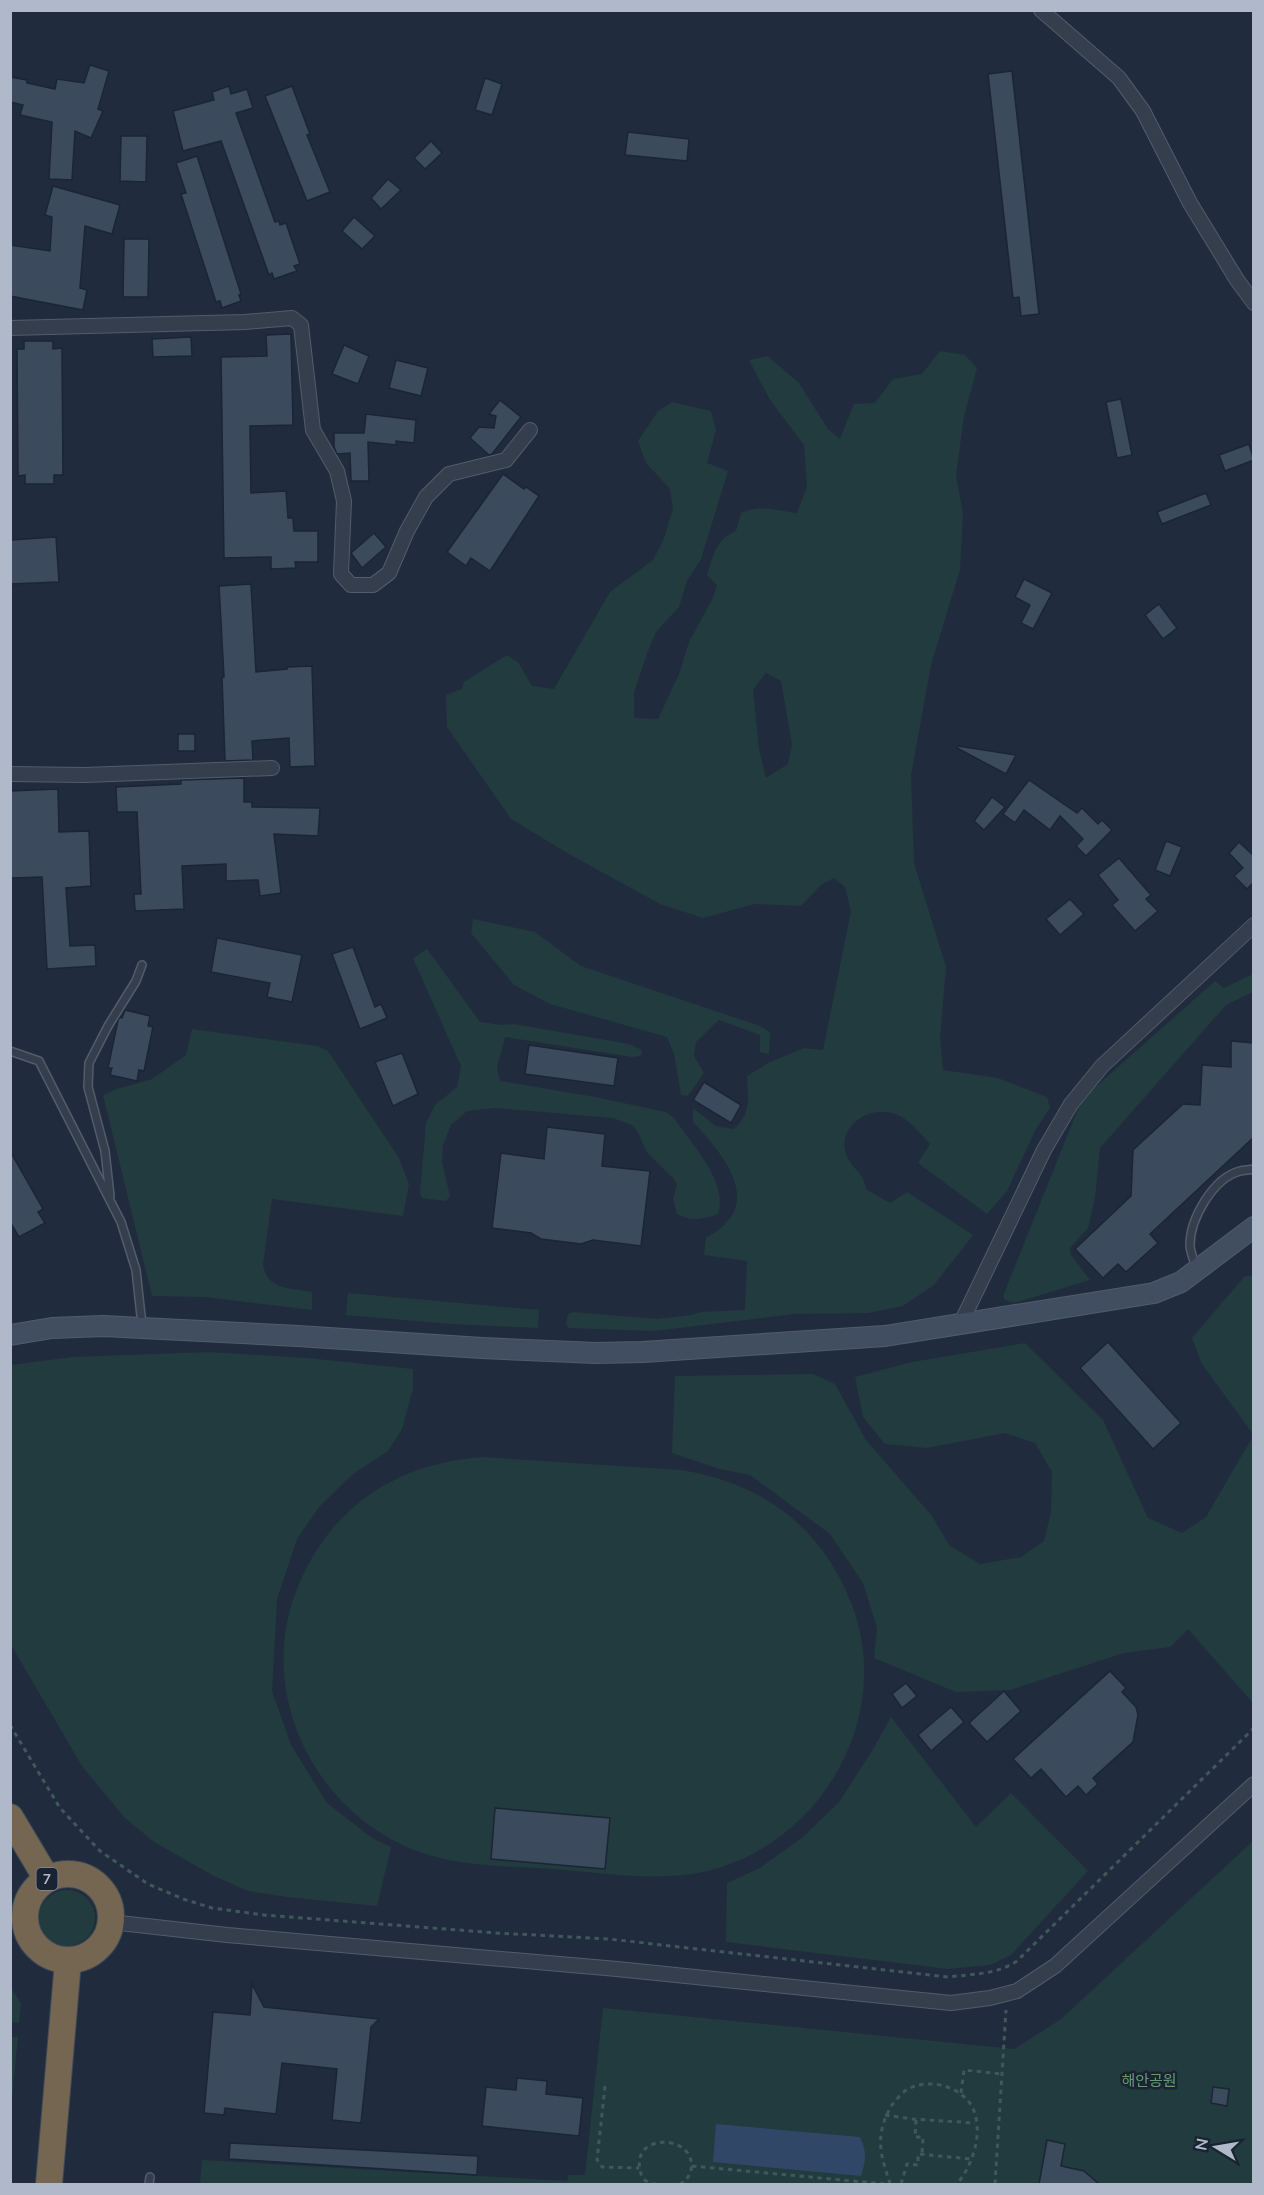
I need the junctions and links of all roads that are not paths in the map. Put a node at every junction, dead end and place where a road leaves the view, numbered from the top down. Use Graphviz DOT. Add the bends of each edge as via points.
graph roads {
  1 [pos="1041,10"];
  2 [pos="1254,303"];
  3 [pos="10,328"];
  4 [pos="530,430"];
  5 [pos="272,768"];
  6 [pos="10,774"];
  7 [pos="1254,925"];
  8 [pos="142,965"];
  9 [pos="10,1051"];
  10 [pos="1254,1169"];
  11 [pos="110,1201"];
  12 [pos="1251,1234"];
  13 [pos="1197,1270"];
  14 [pos="960,1325"];
  15 [pos="142,1328"];
  16 [pos="10,1335"];
  17 [pos="1254,1784"];
  18 [pos="10,1817"];
  19 [pos="47,1879"];
  20 [pos="17,1912"];
  21 [pos="111,1922"];
  22 [pos="68,1961"];
  23 [pos="49,2184"];
  1 -- 2 [label="street" via="1119,78 1143,111 1196,213"];
  3 -- 4 [label="street" via="292,318 301,325 313,430 337,471 344,501 341,574 351,585 373,585 389,573 426,497 449,474 506,460"];
  5 -- 6 [label="street"];
  7 -- 14 [label="street" via="1102,1066 1071,1104 1044,1150"];
  8 -- 11 [label="lane" via="89,1063 88,1087 105,1151"];
  9 -- 11 [label="lane" via="39,1061"];
  10 -- 13 [label="lane" via="1238,1171 1207,1197 1195,1220 1190,1246"];
  11 -- 15 [label="lane" via="136,1270"];
  12 -- 13 [label="street"];
  13 -- 14 [label="street" via="1181,1282 1154,1293"];
  14 -- 15 [label="street" via="885,1336 596,1353"];
  15 -- 16 [label="street" via="52,1328"];
  17 -- 21 [label="street" via="1055,1966 1017,1991 951,2003"];
  18 -- 19 [label="highway, 7"];
  19 -- 20 [label="highway, 7"];
  19 -- 21 [label="highway, 7" via="67,1874 96,1884 108,1901"];
  20 -- 22 [label="highway, 7" via="32,1943 48,1956"];
  21 -- 22 [label="highway" via="97,1950"];
  22 -- 23 [label="highway"];
}
